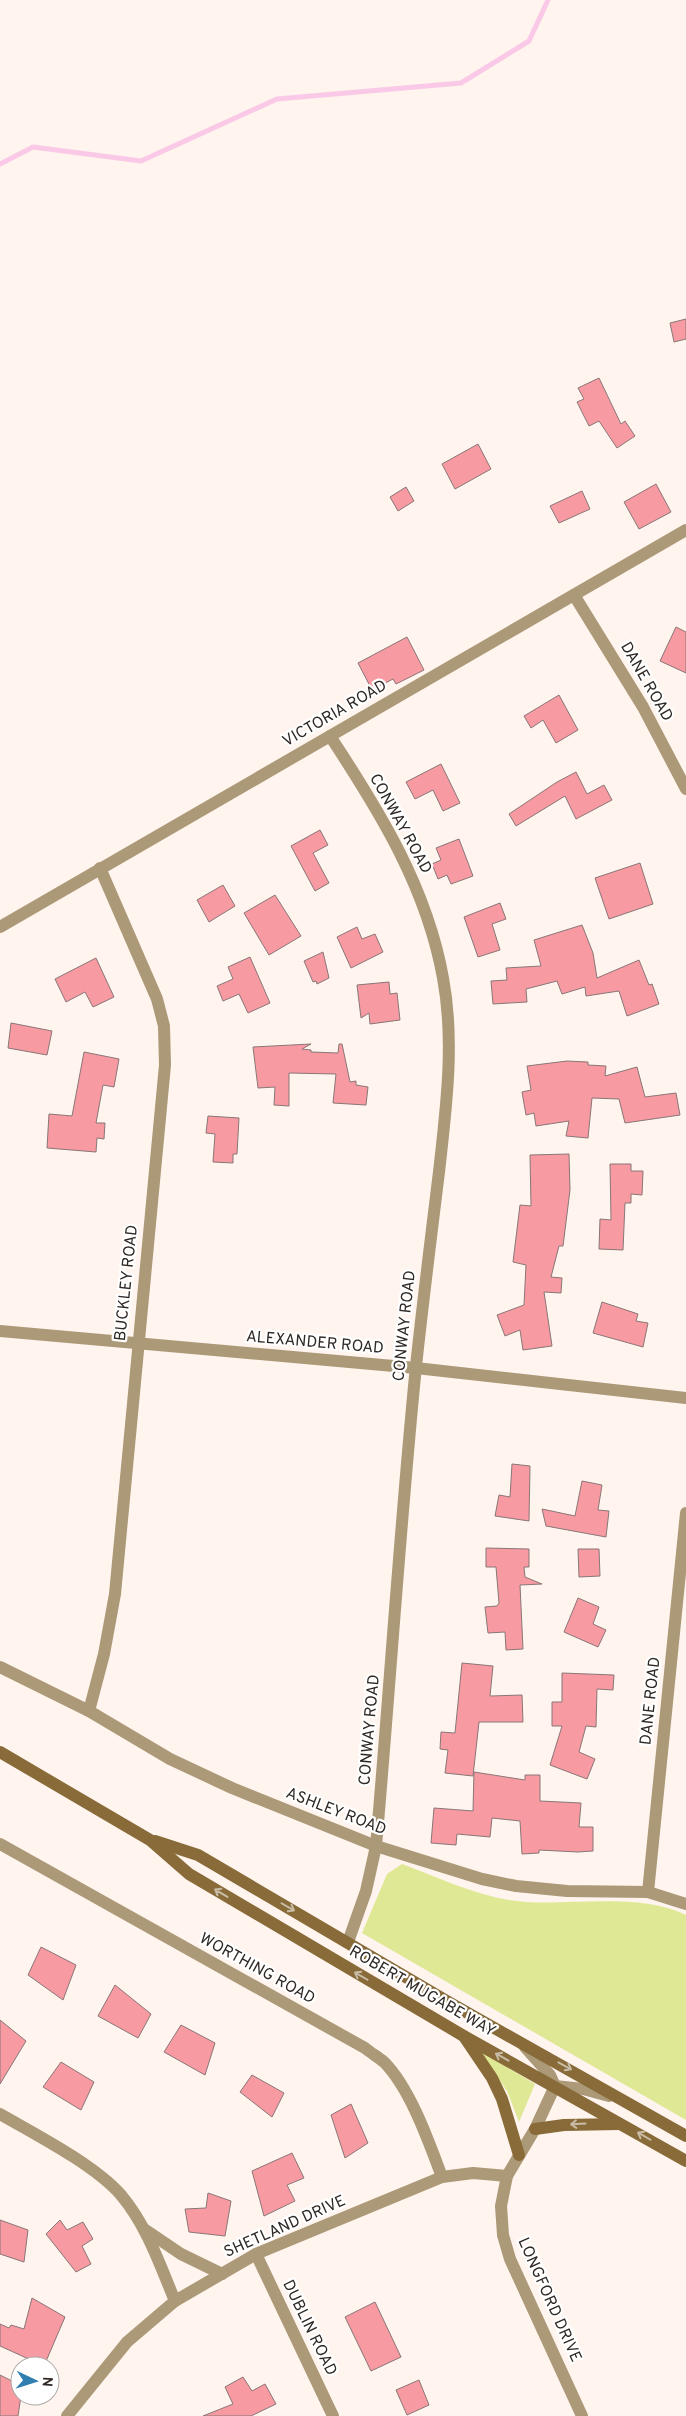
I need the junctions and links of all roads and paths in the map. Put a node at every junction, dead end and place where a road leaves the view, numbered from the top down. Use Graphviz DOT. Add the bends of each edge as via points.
graph roads {
  1 [pos="686,530"];
  2 [pos="574,595"];
  3 [pos="330,736"];
  4 [pos="686,789"];
  5 [pos="100,868"];
  6 [pos="0,927"];
  7 [pos="0,1331"];
  8 [pos="137,1344"];
  9 [pos="416,1368"];
  10 [pos="686,1398"];
  11 [pos="686,1512"];
  12 [pos="0,1666"];
  13 [pos="89,1711"];
  14 [pos="0,1752"];
  15 [pos="150,1840"];
  16 [pos="0,1844"];
  17 [pos="376,1846"];
  18 [pos="648,1892"];
  19 [pos="686,1904"];
  20 [pos="348,1942"];
  21 [pos="462,2035"];
  22 [pos="518,2040"];
  23 [pos="555,2086"];
  24 [pos="630,2104"];
  25 [pos="0,2114"];
  26 [pos="622,2124"];
  27 [pos="535,2129"];
  28 [pos="686,2136"];
  29 [pos="519,2155"];
  30 [pos="686,2161"];
  31 [pos="508,2176"];
  32 [pos="442,2177"];
  33 [pos="144,2229"];
  34 [pos="256,2254"];
  35 [pos="222,2274"];
  36 [pos="175,2301"];
  37 [pos="66,2416"];
  38 [pos="333,2416"];
  39 [pos="582,2416"];
  1 -- 2 [label="street, VICTORIA ROAD"];
  2 -- 3 [label="street, VICTORIA ROAD"];
  2 -- 4 [label="street, DANE ROAD" via="643,707"];
  3 -- 5 [label="street, VICTORIA ROAD"];
  3 -- 9 [label="street, CONWAY ROAD" via="377,809 409,868 429,920 444,978 450,1030 444,1127"];
  5 -- 6 [label="street, VICTORIA ROAD"];
  5 -- 8 [label="street, BUCKLEY ROAD" via="157,999 164,1026 165,1065"];
  7 -- 8 [label="street, ALEXANDER ROAD"];
  8 -- 9 [label="street, ALEXANDER ROAD"];
  8 -- 13 [label="street, BUCKLEY ROAD" via="115,1594"];
  9 -- 10 [label="street, ALEXANDER ROAD"];
  9 -- 17 [label="street, CONWAY ROAD"];
  11 -- 18 [label="street, DANE ROAD"];
  12 -- 13 [label="street, ASHLEY ROAD"];
  13 -- 17 [label="street, ASHLEY ROAD" via="187,1768"];
  14 -- 15 [label="main road, ROBERT MUGABE WAY"];
  15 -- 20 [label="main road, ROBERT MUGABE WAY, one-way" via="198,1855"];
  21 -- 15 [label="main road, ROBERT MUGABE WAY, one-way" via="189,1874"];
  16 -- 32 [label="street, WORTHING ROAD" via="365,2048 384,2062 410,2103"];
  17 -- 18 [label="street, ASHLEY ROAD" via="482,1879 516,1886 567,1891"];
  17 -- 20 [label="street, CONWAY ROAD" via="366,1891"];
  18 -- 19 [label="street, ASHLEY ROAD"];
  20 -- 22 [label="main road, ROBERT MUGABE WAY"];
  23 -- 21 [label="main road, ROBERT MUGABE WAY, one-way"];
  21 -- 29 [label="main road" via="492,2078 502,2099"];
  22 -- 23 [label="street" via="550,2075"];
  22 -- 24 [label="main road, ROBERT MUGABE WAY, one-way"];
  23 -- 24 [label="street" via="590,2090"];
  23 -- 26 [label="main road, ROBERT MUGABE WAY"];
  23 -- 27 [label="street, LONGFORD DRIVE"];
  24 -- 28 [label="main road, ROBERT MUGABE WAY"];
  25 -- 33 [label="street" via="52,2144 107,2182 121,2195"];
  26 -- 27 [label="main road, one-way"];
  30 -- 26 [label="main road, ROBERT MUGABE WAY, one-way"];
  27 -- 29 [label="street, LONGFORD DRIVE"];
  29 -- 31 [label="street, LONGFORD DRIVE"];
  31 -- 32 [label="street, SHETLAND DRIVE" via="473,2173"];
  31 -- 39 [label="street, LONGFORD DRIVE" via="501,2206 502,2235"];
  32 -- 34 [label="street, SHETLAND DRIVE"];
  33 -- 35 [label="street" via="181,2254"];
  33 -- 36 [label="street"];
  34 -- 35 [label="street, SHETLAND DRIVE"];
  34 -- 38 [label="street, DUBLIN ROAD"];
  35 -- 36 [label="street, SHETLAND DRIVE"];
  36 -- 37 [label="street, SHETLAND DRIVE" via="127,2342"];
}
